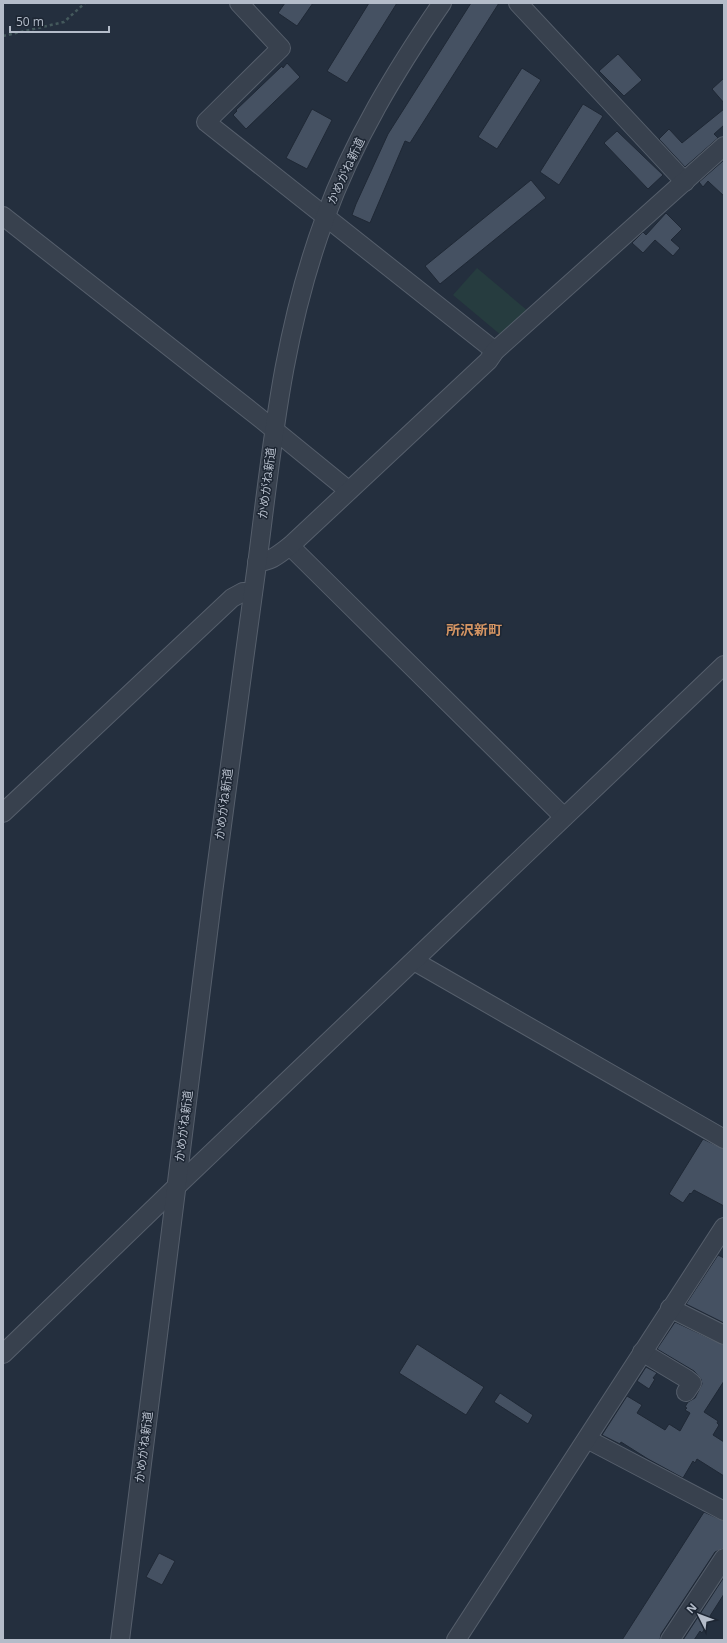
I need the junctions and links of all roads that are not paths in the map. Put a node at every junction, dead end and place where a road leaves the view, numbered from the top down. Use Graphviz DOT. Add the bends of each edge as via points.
graph roads {
  1 [pos="239,3"];
  2 [pos="442,3"];
  3 [pos="518,3"];
  4 [pos="724,146"];
  5 [pos="685,182"];
  6 [pos="3,216"];
  7 [pos="325,217"];
  8 [pos="495,351"];
  9 [pos="273,429"];
  10 [pos="348,490"];
  11 [pos="290,546"];
  12 [pos="257,562"];
  13 [pos="253,592"];
  14 [pos="724,665"];
  15 [pos="3,813"];
  16 [pos="564,817"];
  17 [pos="414,961"];
  18 [pos="724,1139"];
  19 [pos="177,1186"];
  20 [pos="724,1227"];
  21 [pos="719,1246"];
  22 [pos="670,1308"];
  23 [pos="724,1335"];
  24 [pos="642,1352"];
  25 [pos="3,1354"];
  26 [pos="686,1392"];
  27 [pos="587,1439"];
  28 [pos="724,1512"];
  29 [pos="724,1558"];
  30 [pos="458,1639"];
  31 [pos="120,1640"];
  32 [pos="670,1640"];
  1 -- 7 [label="street" via="281,48 206,122"];
  2 -- 7 [label="street, かめがね新道" via="402,64 370,121"];
  3 -- 5 [label="street"];
  4 -- 5 [label="street"];
  5 -- 8 [label="street"];
  6 -- 9 [label="street"];
  7 -- 8 [label="street"];
  7 -- 9 [label="street, かめがね新道" via="292,326"];
  8 -- 10 [label="street" via="488,361"];
  9 -- 10 [label="street"];
  9 -- 12 [label="street, かめがね新道"];
  10 -- 11 [label="street"];
  11 -- 12 [label="street" via="272,559"];
  11 -- 16 [label="street"];
  12 -- 13 [label="street, かめがね新道"];
  13 -- 15 [label="street" via="243,592 232,598"];
  13 -- 19 [label="street, かめがね新道"];
  14 -- 16 [label="street"];
  16 -- 17 [label="street"];
  17 -- 18 [label="street"];
  17 -- 19 [label="street"];
  19 -- 25 [label="street"];
  19 -- 31 [label="street, かめがね新道"];
  20 -- 21 [label="street"];
  21 -- 22 [label="street"];
  22 -- 23 [label="street"];
  22 -- 24 [label="street"];
  24 -- 26 [label="street" via="687,1378 692,1383"];
  24 -- 27 [label="street"];
  27 -- 28 [label="street"];
  27 -- 30 [label="street"];
  29 -- 32 [label="street"];
}
